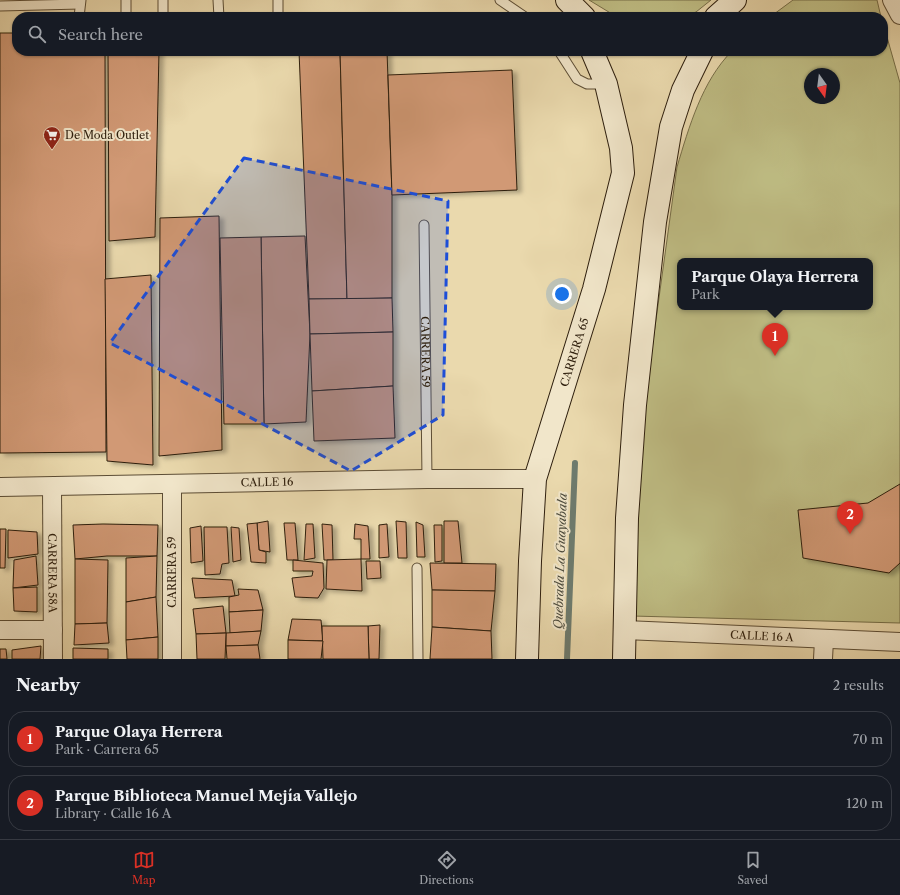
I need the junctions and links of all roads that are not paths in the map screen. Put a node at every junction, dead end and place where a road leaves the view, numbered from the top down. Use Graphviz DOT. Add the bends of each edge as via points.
graph roads {
  1 [pos="126,0"];
  2 [pos="163,0"];
  3 [pos="218,0"];
  4 [pos="278,0"];
  5 [pos="500,0"];
  6 [pos="566,0"];
  7 [pos="892,0"];
  8 [pos="80,2"];
  9 [pos="0,6"];
  10 [pos="79,12"];
  11 [pos="126,12"];
  12 [pos="163,12"];
  13 [pos="219,12"];
  14 [pos="278,12"];
  15 [pos="518,12"];
  16 [pos="572,12"];
  17 [pos="579,12"];
  18 [pos="900,15"];
  19 [pos="561,56"];
  20 [pos="594,56"];
  21 [pos="700,56"];
  22 [pos="606,84"];
  23 [pos="424,225"];
  24 [pos="535,478"];
  25 [pos="427,479"];
  26 [pos="172,485"];
  27 [pos="52,487"];
  28 [pos="0,488"];
  29 [pos="417,568"];
  30 [pos="0,630"];
  31 [pos="53,630"];
  32 [pos="625,630"];
  33 [pos="824,640"];
  34 [pos="900,642"];
  35 [pos="53,659"];
  36 [pos="172,659"];
  37 [pos="418,659"];
  38 [pos="527,659"];
  39 [pos="624,659"];
  40 [pos="823,659"];
  1 -- 11 [label="lane"];
  2 -- 12 [label="lane"];
  3 -- 13 [label="lane"];
  4 -- 14 [label="lane"];
  5 -- 15 [label="lane"];
  6 -- 16 [label="main road"];
  6 -- 17 [label="main road"];
  7 -- 18 [label="street"];
  8 -- 9 [label="lane"];
  8 -- 10 [label="lane"];
  19 -- 22 [label="lane" via="576,79 587,84"];
  20 -- 22 [label="main road, CARRERA 65"];
  21 -- 32 [label="main road" via="683,90 670,126 655,222 635,405 627,518"];
  22 -- 24 [label="main road, CARRERA 65" via="621,148 623,172 594,289"];
  23 -- 25 [label="lane, CARRERA 59"];
  24 -- 25 [label="street, CALLE 16"];
  24 -- 38 [label="main road, CARRERA 65"];
  25 -- 26 [label="street, CALLE 16"];
  26 -- 27 [label="street, CALLE 16"];
  26 -- 36 [label="street, CARRERA 59"];
  27 -- 28 [label="street, CALLE 16"];
  27 -- 31 [label="street, CARRERA 58A"];
  29 -- 37 [label="lane"];
  30 -- 31 [label="street"];
  31 -- 35 [label="street, CARRERA 58A"];
  32 -- 33 [label="street, CALLE 16 A"];
  32 -- 39 [label="main road"];
  33 -- 34 [label="street, CALLE 16 A"];
  33 -- 40 [label="street"];
}
